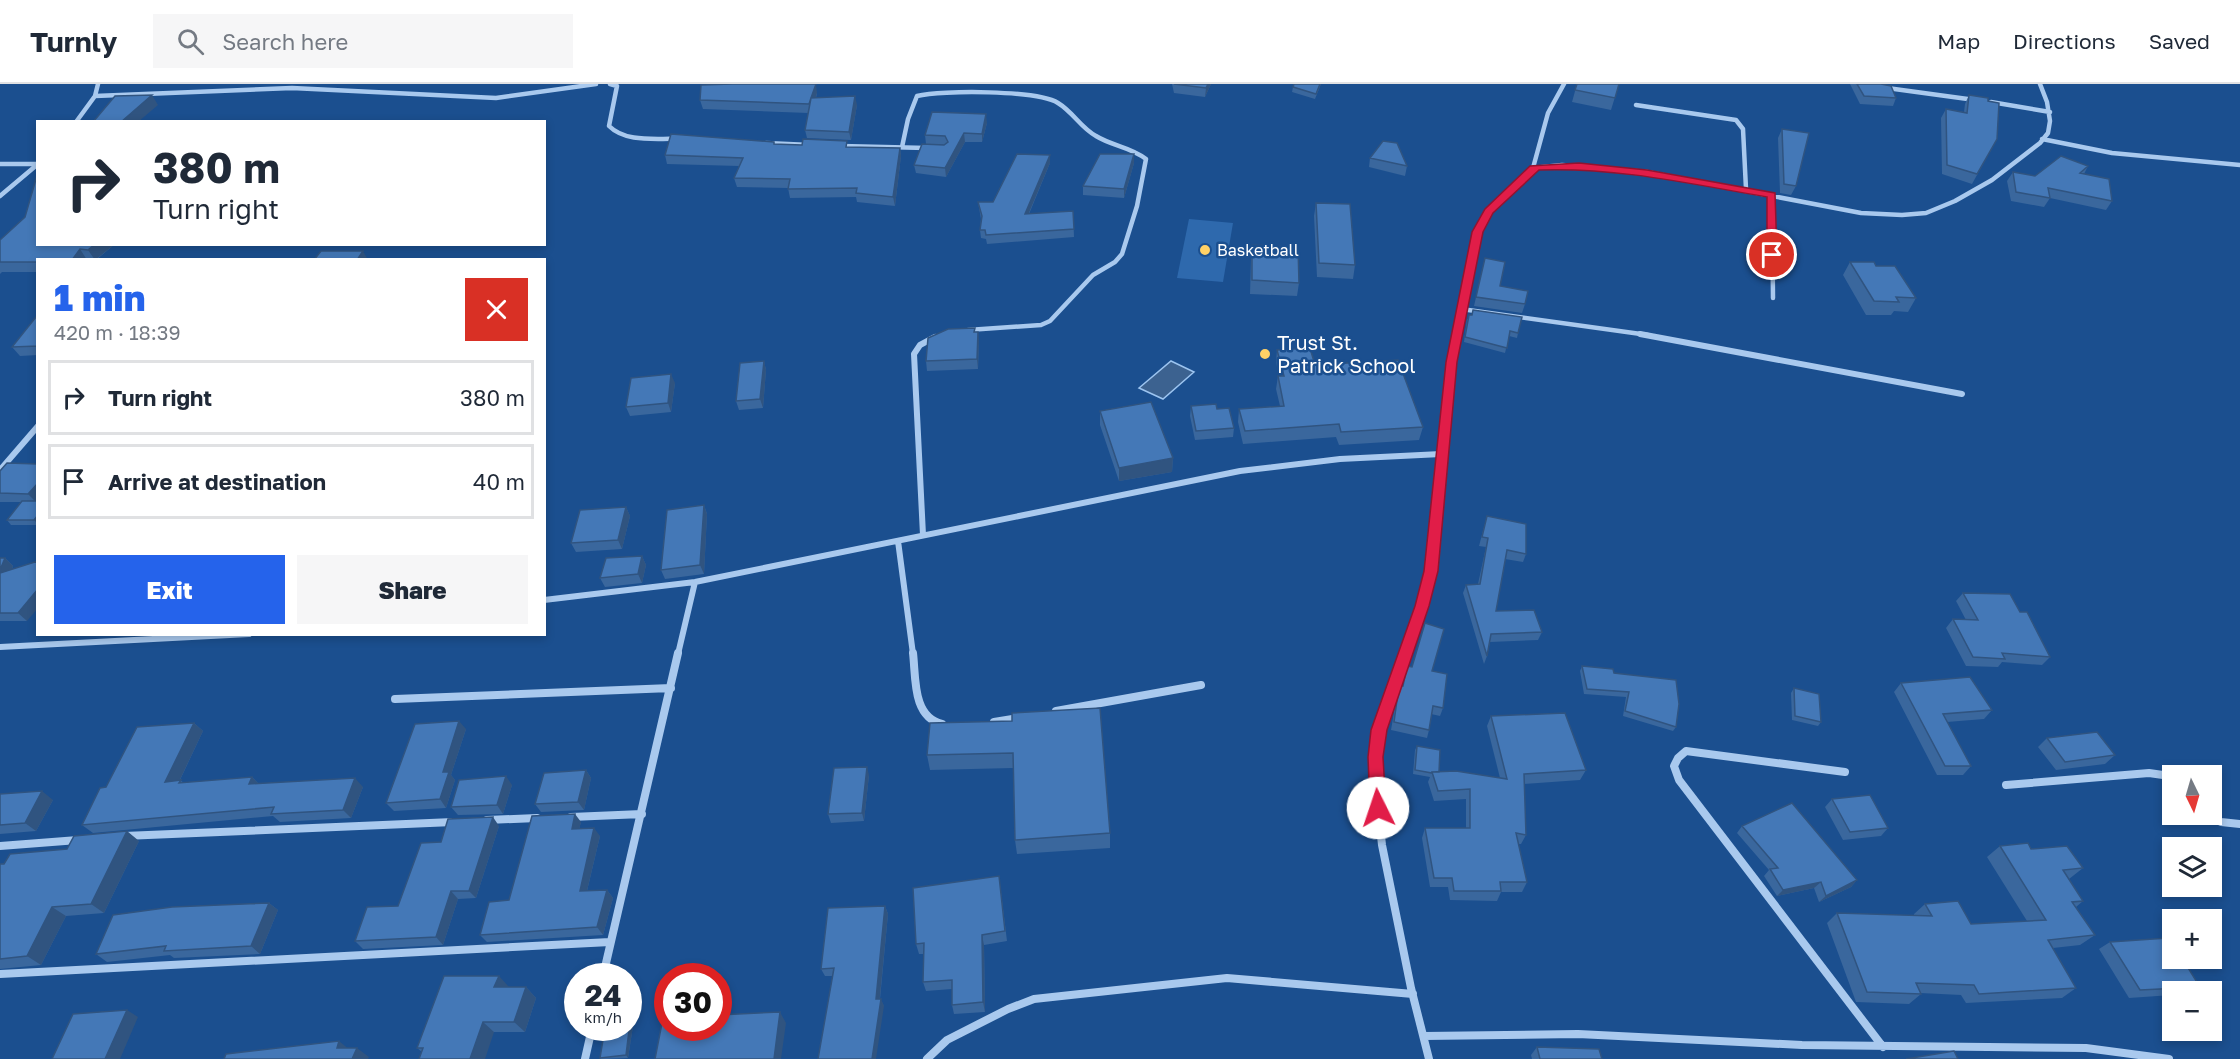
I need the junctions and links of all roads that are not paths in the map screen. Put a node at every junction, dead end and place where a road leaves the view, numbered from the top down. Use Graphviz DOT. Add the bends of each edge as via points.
graph roads {
  1 [pos="98,84"];
  2 [pos="596,84"];
  3 [pos="610,84"];
  4 [pos="1564,84"];
  5 [pos="2040,84"];
  6 [pos="1882,87"];
  7 [pos="95,96"];
  8 [pos="1977,100"];
  9 [pos="1987,102"];
  10 [pos="1636,105"];
  11 [pos="2050,112"];
  12 [pos="77,120"];
  13 [pos="682,139"];
  14 [pos="2042,139"];
  15 [pos="754,143"];
  16 [pos="812,145"];
  17 [pos="835,146"];
  18 [pos="902,147"];
  19 [pos="934,148"];
  20 [pos="0,164"];
  21 [pos="36,164"];
  22 [pos="2240,165"];
  23 [pos="36,166"];
  24 [pos="1533,168"];
  25 [pos="1746,189"];
  26 [pos="1772,195"];
  27 [pos="0,196"];
  28 [pos="1773,298"];
  29 [pos="1461,309"];
  30 [pos="965,330"];
  31 [pos="946,333"];
  32 [pos="1962,394"];
  33 [pos="36,428"];
  34 [pos="1441,454"];
  35 [pos="0,470"];
  36 [pos="923,535"];
  37 [pos="898,541"];
  38 [pos="695,582"];
  39 [pos="546,600"];
  40 [pos="211,636"];
  41 [pos="0,647"];
  42 [pos="1201,685"];
  43 [pos="671,688"];
  44 [pos="395,699"];
  45 [pos="1043,714"];
  46 [pos="1032,716"];
  47 [pos="987,724"];
  48 [pos="952,727"];
  49 [pos="1845,772"];
  50 [pos="2162,776"];
  51 [pos="2006,785"];
  52 [pos="642,814"];
  53 [pos="559,817"];
  54 [pos="547,818"];
  55 [pos="464,821"];
  56 [pos="476,821"];
  57 [pos="2222,822"];
  58 [pos="2240,824"];
  59 [pos="120,836"];
  60 [pos="84,839"];
  61 [pos="0,846"];
  62 [pos="610,942"];
  63 [pos="606,963"];
  64 [pos="0,974"];
  65 [pos="1413,994"];
  66 [pos="1424,1036"];
  67 [pos="589,1041"];
  68 [pos="1883,1047"];
  69 [pos="585,1059"];
  70 [pos="927,1059"];
  71 [pos="1429,1059"];
  72 [pos="2169,1059"];
  1 -- 7 [label="street"];
  2 -- 7 [label="street" via="496,98 292,88"];
  3 -- 13 [label="street" via="617,86 609,126 613,132"];
  4 -- 24 [label="street" via="1554,102"];
  5 -- 11 [label="street"];
  6 -- 8 [label="street"];
  7 -- 12 [label="street"];
  9 -- 11 [label="street"];
  10 -- 25 [label="street" via="1738,122 1743,129"];
  11 -- 14 [label="street" via="2048,132"];
  14 -- 22 [label="street" via="2112,153"];
  14 -- 26 [label="street" via="2019,161 1975,191 1927,213 1861,213"];
  15 -- 16 [label="street"];
  17 -- 18 [label="street"];
  18 -- 19 [label="street"];
  18 -- 30 [label="street" via="917,96 947,92 1040,96 1053,98 1067,108 1093,135 1146,159 1141,192 1122,254 1113,263 1098,270 1050,321 1041,325"];
  20 -- 21 [label="street"];
  23 -- 27 [label="street"];
  24 -- 25 [label="street" via="1593,166"];
  24 -- 29 [label="street" via="1497,201 1482,222"];
  25 -- 26 [label="street"];
  26 -- 28 [label="street"];
  29 -- 32 [label="street" via="1635,333"];
  29 -- 34 [label="street"];
  31 -- 36 [label="street" via="927,339 914,354"];
  33 -- 35 [label="street"];
  34 -- 36 [label="street" via="1378,455 1240,471"];
  34 -- 65 [label="street" via="1431,571 1379,730 1376,757 1382,845"];
  36 -- 37 [label="street"];
  37 -- 38 [label="street"];
  37 -- 48 [label="street" via="920,708 933,722"];
  38 -- 39 [label="street"];
  38 -- 43 [label="street"];
  40 -- 41 [label="street"];
  42 -- 45 [label="street"];
  43 -- 44 [label="street"];
  43 -- 52 [label="street"];
  46 -- 47 [label="street"];
  49 -- 68 [label="street" via="1686,751 1674,766 1679,780"];
  50 -- 51 [label="street" via="2149,773"];
  52 -- 53 [label="street"];
  52 -- 62 [label="street"];
  54 -- 56 [label="street"];
  55 -- 59 [label="street"];
  57 -- 58 [label="street"];
  60 -- 61 [label="street"];
  62 -- 63 [label="street"];
  62 -- 64 [label="street"];
  65 -- 66 [label="street"];
  65 -- 70 [label="street" via="1227,978 1034,999 947,1040"];
  66 -- 68 [label="street" via="1578,1034"];
  66 -- 71 [label="street"];
  67 -- 69 [label="street"];
  68 -- 72 [label="street" via="2086,1048"];
}
